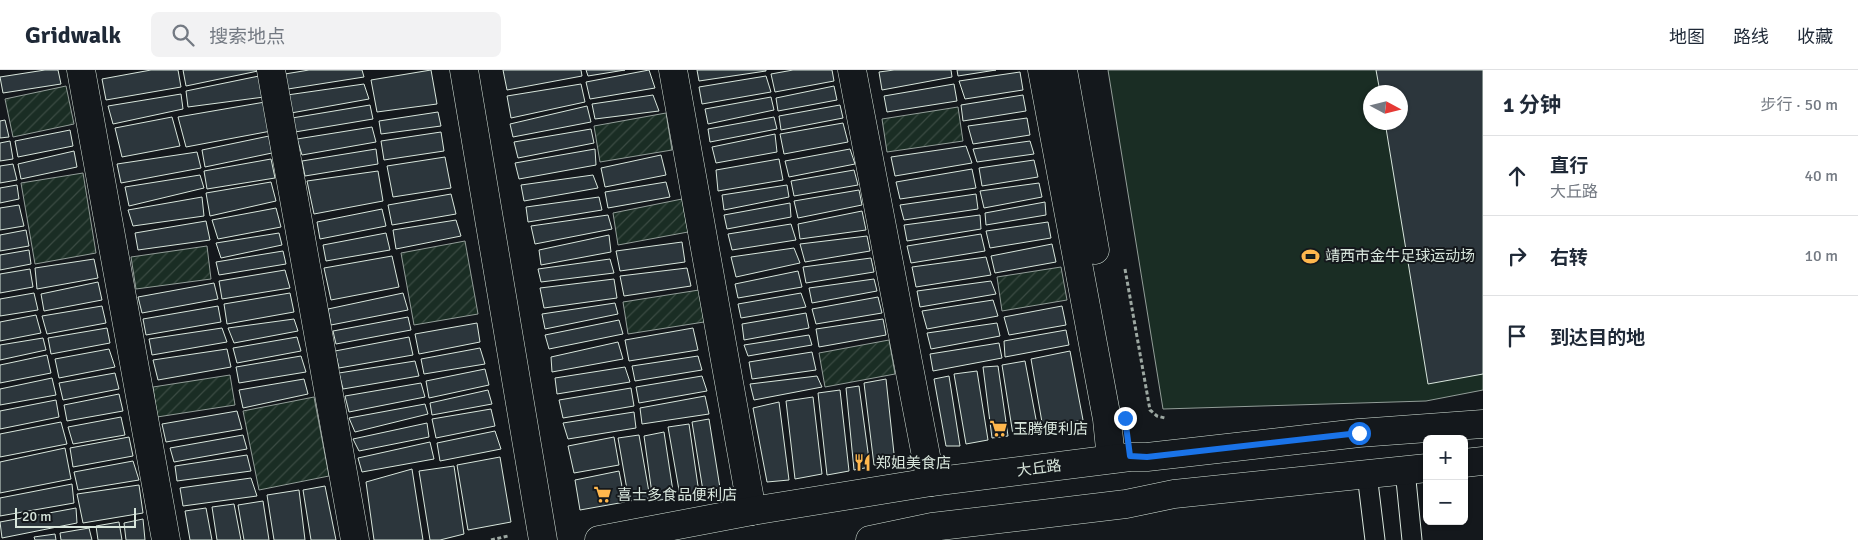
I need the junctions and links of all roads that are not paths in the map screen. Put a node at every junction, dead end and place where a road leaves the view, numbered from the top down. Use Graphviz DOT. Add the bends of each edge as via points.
graph roads {
  1 [pos="81,70"];
  2 [pos="271,70"];
  3 [pos="464,70"];
  4 [pos="673,70"];
  5 [pos="852,70"];
  6 [pos="1042,70"];
  7 [pos="1063,70"];
  8 [pos="1483,424"];
  9 [pos="1121,458"];
  10 [pos="1483,461"];
  11 [pos="1468,463"];
  12 [pos="1416,469"];
  13 [pos="1367,474"];
  14 [pos="930,482"];
  15 [pos="752,512"];
  16 [pos="166,540"];
  17 [pos="355,540"];
  18 [pos="543,540"];
  19 [pos="599,540"];
  20 [pos="870,540"];
  21 [pos="1375,540"];
  22 [pos="1412,540"];
  1 -- 16 [label="street"];
  2 -- 17 [label="street"];
  3 -- 18 [label="street"];
  4 -- 15 [label="street"];
  5 -- 14 [label="street"];
  6 -- 9 [label="street" via="1108,419"];
  7 -- 9 [label="street" via="1125,418"];
  8 -- 9 [label="street, 大丘路" via="1359,433"];
  9 -- 14 [label="street, 大丘路"];
  10 -- 11 [label="street"];
  12 -- 13 [label="street"];
  12 -- 22 [label="lane"];
  13 -- 20 [label="street" via="1174,494 1126,504 932,527"];
  13 -- 21 [label="lane"];
  14 -- 15 [label="street, 大丘路"];
  15 -- 19 [label="street, 大丘路"];
}
